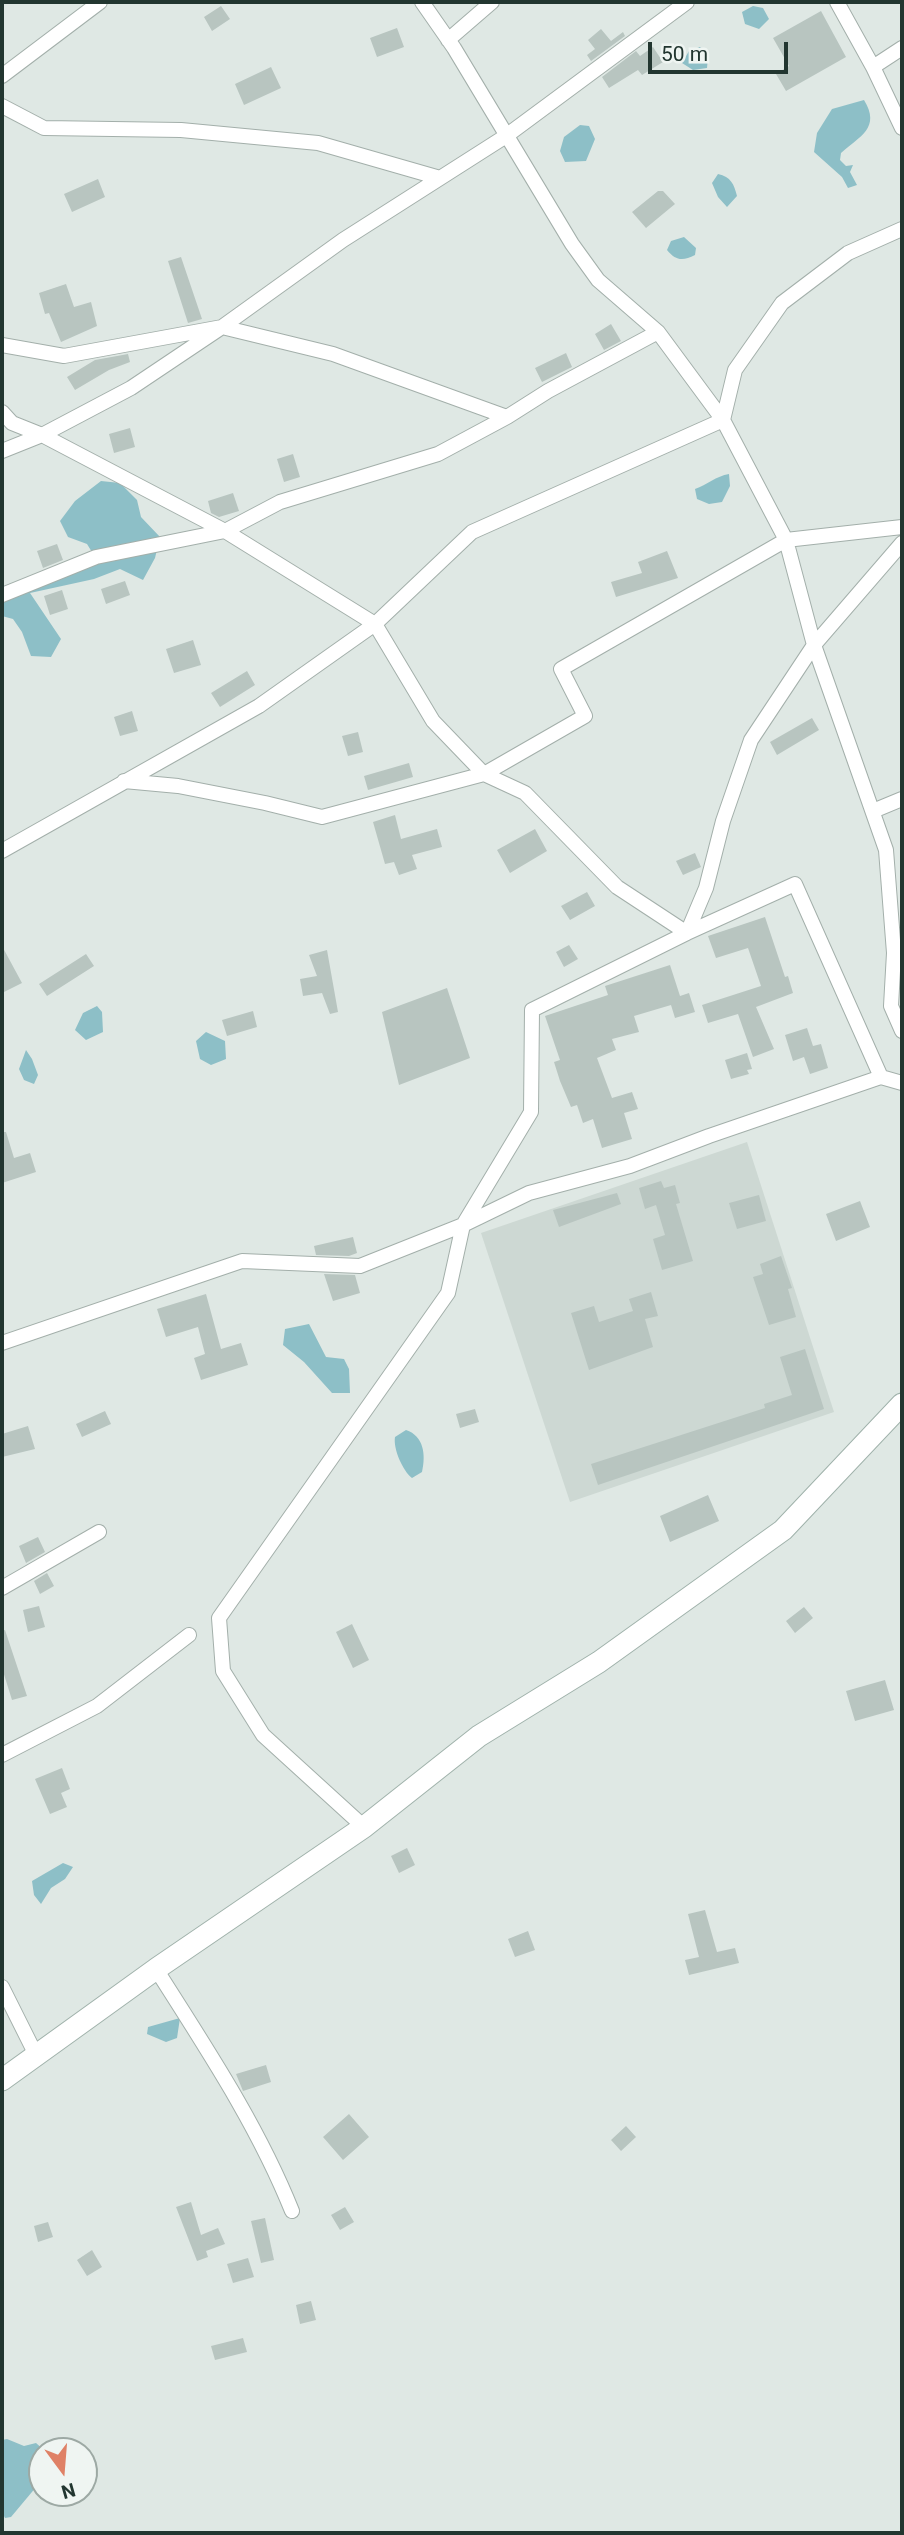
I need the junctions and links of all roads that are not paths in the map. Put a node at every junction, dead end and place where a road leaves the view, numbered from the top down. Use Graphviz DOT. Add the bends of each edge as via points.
graph roads {
  1 [pos="100,2"];
  2 [pos="422,2"];
  3 [pos="492,2"];
  4 [pos="687,2"];
  5 [pos="837,2"];
  6 [pos="448,40"];
  7 [pos="902,48"];
  8 [pos="873,67"];
  9 [pos="2,76"];
  10 [pos="2,106"];
  11 [pos="902,128"];
  12 [pos="506,136"];
  13 [pos="440,178"];
  14 [pos="902,229"];
  15 [pos="222,327"];
  16 [pos="658,332"];
  17 [pos="2,345"];
  18 [pos="2,412"];
  19 [pos="507,417"];
  20 [pos="723,420"];
  21 [pos="42,435"];
  22 [pos="2,451"];
  23 [pos="902,527"];
  24 [pos="225,531"];
  25 [pos="786,540"];
  26 [pos="902,543"];
  27 [pos="2,595"];
  28 [pos="375,624"];
  29 [pos="814,645"];
  30 [pos="484,774"];
  31 [pos="124,781"];
  32 [pos="902,799"];
  33 [pos="873,811"];
  34 [pos="2,851"];
  35 [pos="687,933"];
  36 [pos="902,1031"];
  37 [pos="881,1077"];
  38 [pos="902,1083"];
  39 [pos="463,1225"];
  40 [pos="2,1343"];
  41 [pos="902,1404"];
  42 [pos="99,1532"];
  43 [pos="2,1588"];
  44 [pos="189,1635"];
  45 [pos="2,1755"];
  46 [pos="364,1827"];
  47 [pos="156,1969"];
  48 [pos="2,1987"];
  49 [pos="36,2054"];
  50 [pos="2,2080"];
  51 [pos="292,2211"];
  1 -- 9 [label="street"];
  2 -- 6 [label="street"];
  3 -- 6 [label="street"];
  4 -- 12 [label="street"];
  5 -- 8 [label="street"];
  6 -- 12 [label="street"];
  7 -- 8 [label="street"];
  8 -- 11 [label="street"];
  10 -- 13 [label="street" via="44,128 181,130 318,143"];
  12 -- 13 [label="street"];
  12 -- 16 [label="street" via="598,280"];
  13 -- 15 [label="street" via="343,240"];
  14 -- 20 [label="street" via="848,253 782,303 735,370"];
  15 -- 17 [label="street" via="64,356"];
  15 -- 19 [label="street" via="333,354"];
  15 -- 21 [label="street" via="131,388"];
  16 -- 19 [label="street"];
  16 -- 20 [label="street"];
  18 -- 21 [label="street" via="12,423"];
  19 -- 24 [label="street" via="438,454 280,502"];
  20 -- 25 [label="street"];
  20 -- 28 [label="street" via="472,532"];
  21 -- 22 [label="street"];
  21 -- 24 [label="street"];
  23 -- 25 [label="street"];
  24 -- 27 [label="street" via="96,557"];
  24 -- 28 [label="street"];
  25 -- 29 [label="street"];
  25 -- 30 [label="street" via="561,669 585,716"];
  26 -- 29 [label="street"];
  28 -- 30 [label="street" via="433,721"];
  28 -- 31 [label="street" via="259,706"];
  29 -- 33 [label="street"];
  29 -- 35 [label="street" via="751,740 706,888"];
  30 -- 31 [label="street" via="322,817 178,786"];
  30 -- 35 [label="street" via="525,793 617,887"];
  31 -- 34 [label="street"];
  32 -- 33 [label="street"];
  33 -- 36 [label="street" via="887,850 894,953 891,1006"];
  35 -- 37 [label="street" via="795,884"];
  35 -- 39 [label="street" via="532,1010 531,1112"];
  37 -- 38 [label="street"];
  37 -- 39 [label="street" via="630,1166 529,1193"];
  39 -- 40 [label="street" via="360,1266 242,1261"];
  39 -- 46 [label="street" via="448,1293 219,1618 223,1671 263,1735"];
  41 -- 46 [label="street" via="783,1530 599,1662 478,1736"];
  42 -- 43 [label="street"];
  44 -- 45 [label="street" via="97,1706"];
  46 -- 47 [label="street"];
  47 -- 49 [label="street"];
  47 -- 51 [label="street" via="231,2087 275,2167"];
  48 -- 49 [label="street"];
  49 -- 50 [label="street"];
}
